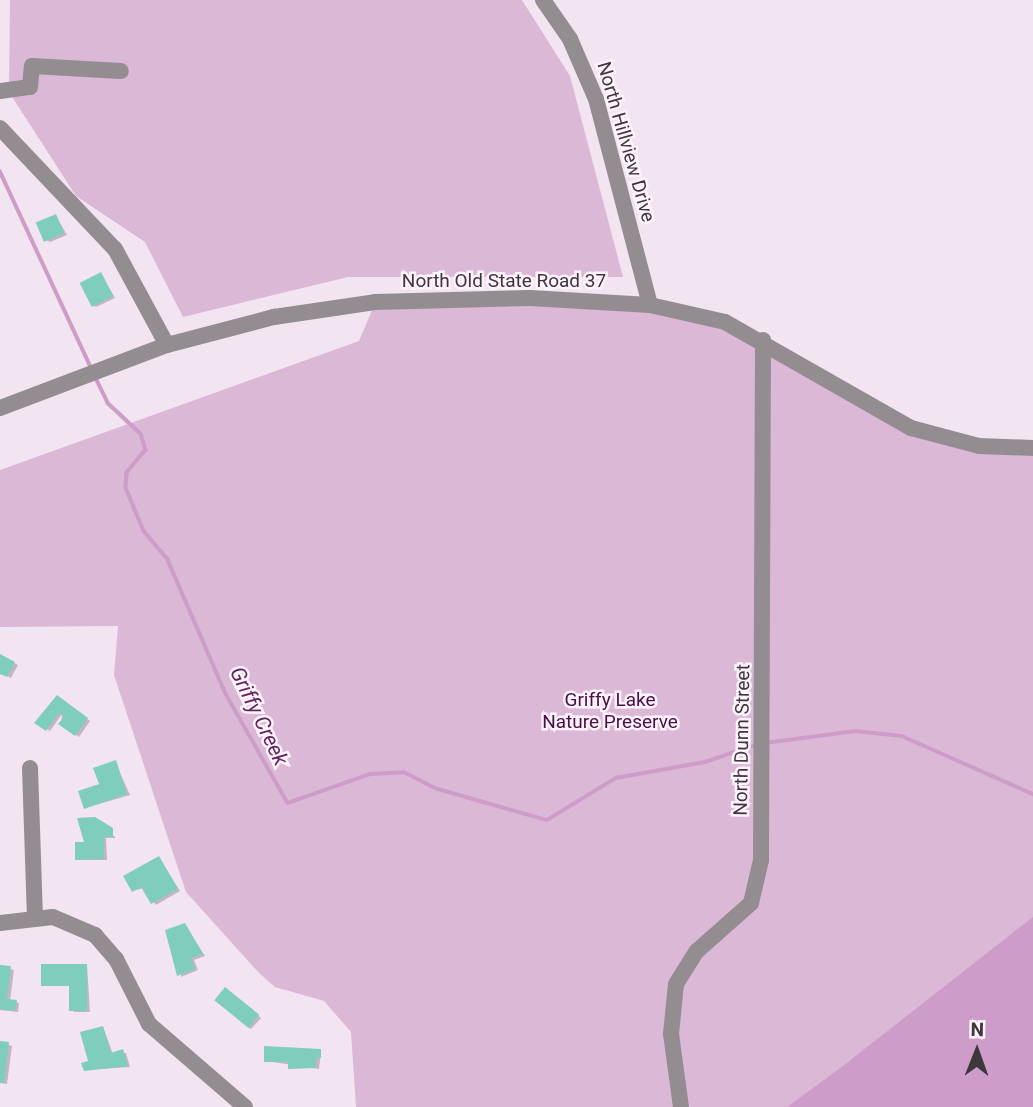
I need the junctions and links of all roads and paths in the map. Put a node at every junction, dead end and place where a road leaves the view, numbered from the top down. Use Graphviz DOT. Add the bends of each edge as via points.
graph roads {
  1 [pos="543,0"];
  2 [pos="121,71"];
  3 [pos="0,91"];
  4 [pos="0,128"];
  5 [pos="650,305"];
  6 [pos="763,340"];
  7 [pos="167,345"];
  8 [pos="0,408"];
  9 [pos="1033,448"];
  10 [pos="30,768"];
  11 [pos="35,915"];
  12 [pos="0,923"];
  13 [pos="245,1107"];
  14 [pos="681,1107"];
  1 -- 5 [label="street, North Hillview Drive" via="570,39 596,99"];
  2 -- 3 [label="street" via="32,66 30,87"];
  4 -- 7 [label="street" via="115,249"];
  5 -- 6 [label="street, North Old State Road 37" via="724,322"];
  5 -- 7 [label="street, North Old State Road 37" via="530,298 375,302 274,317"];
  6 -- 9 [label="street, North Old State Road 37" via="911,428 979,446"];
  6 -- 14 [label="street, North Dunn Street" via="764,747 755,893 744,912 687,963 674,992 671,1047"];
  7 -- 8 [label="street, North Old State Road 37"];
  10 -- 11 [label="street"];
  11 -- 12 [label="street"];
  11 -- 13 [label="street" via="67,922 104,942 149,1024"];
}
